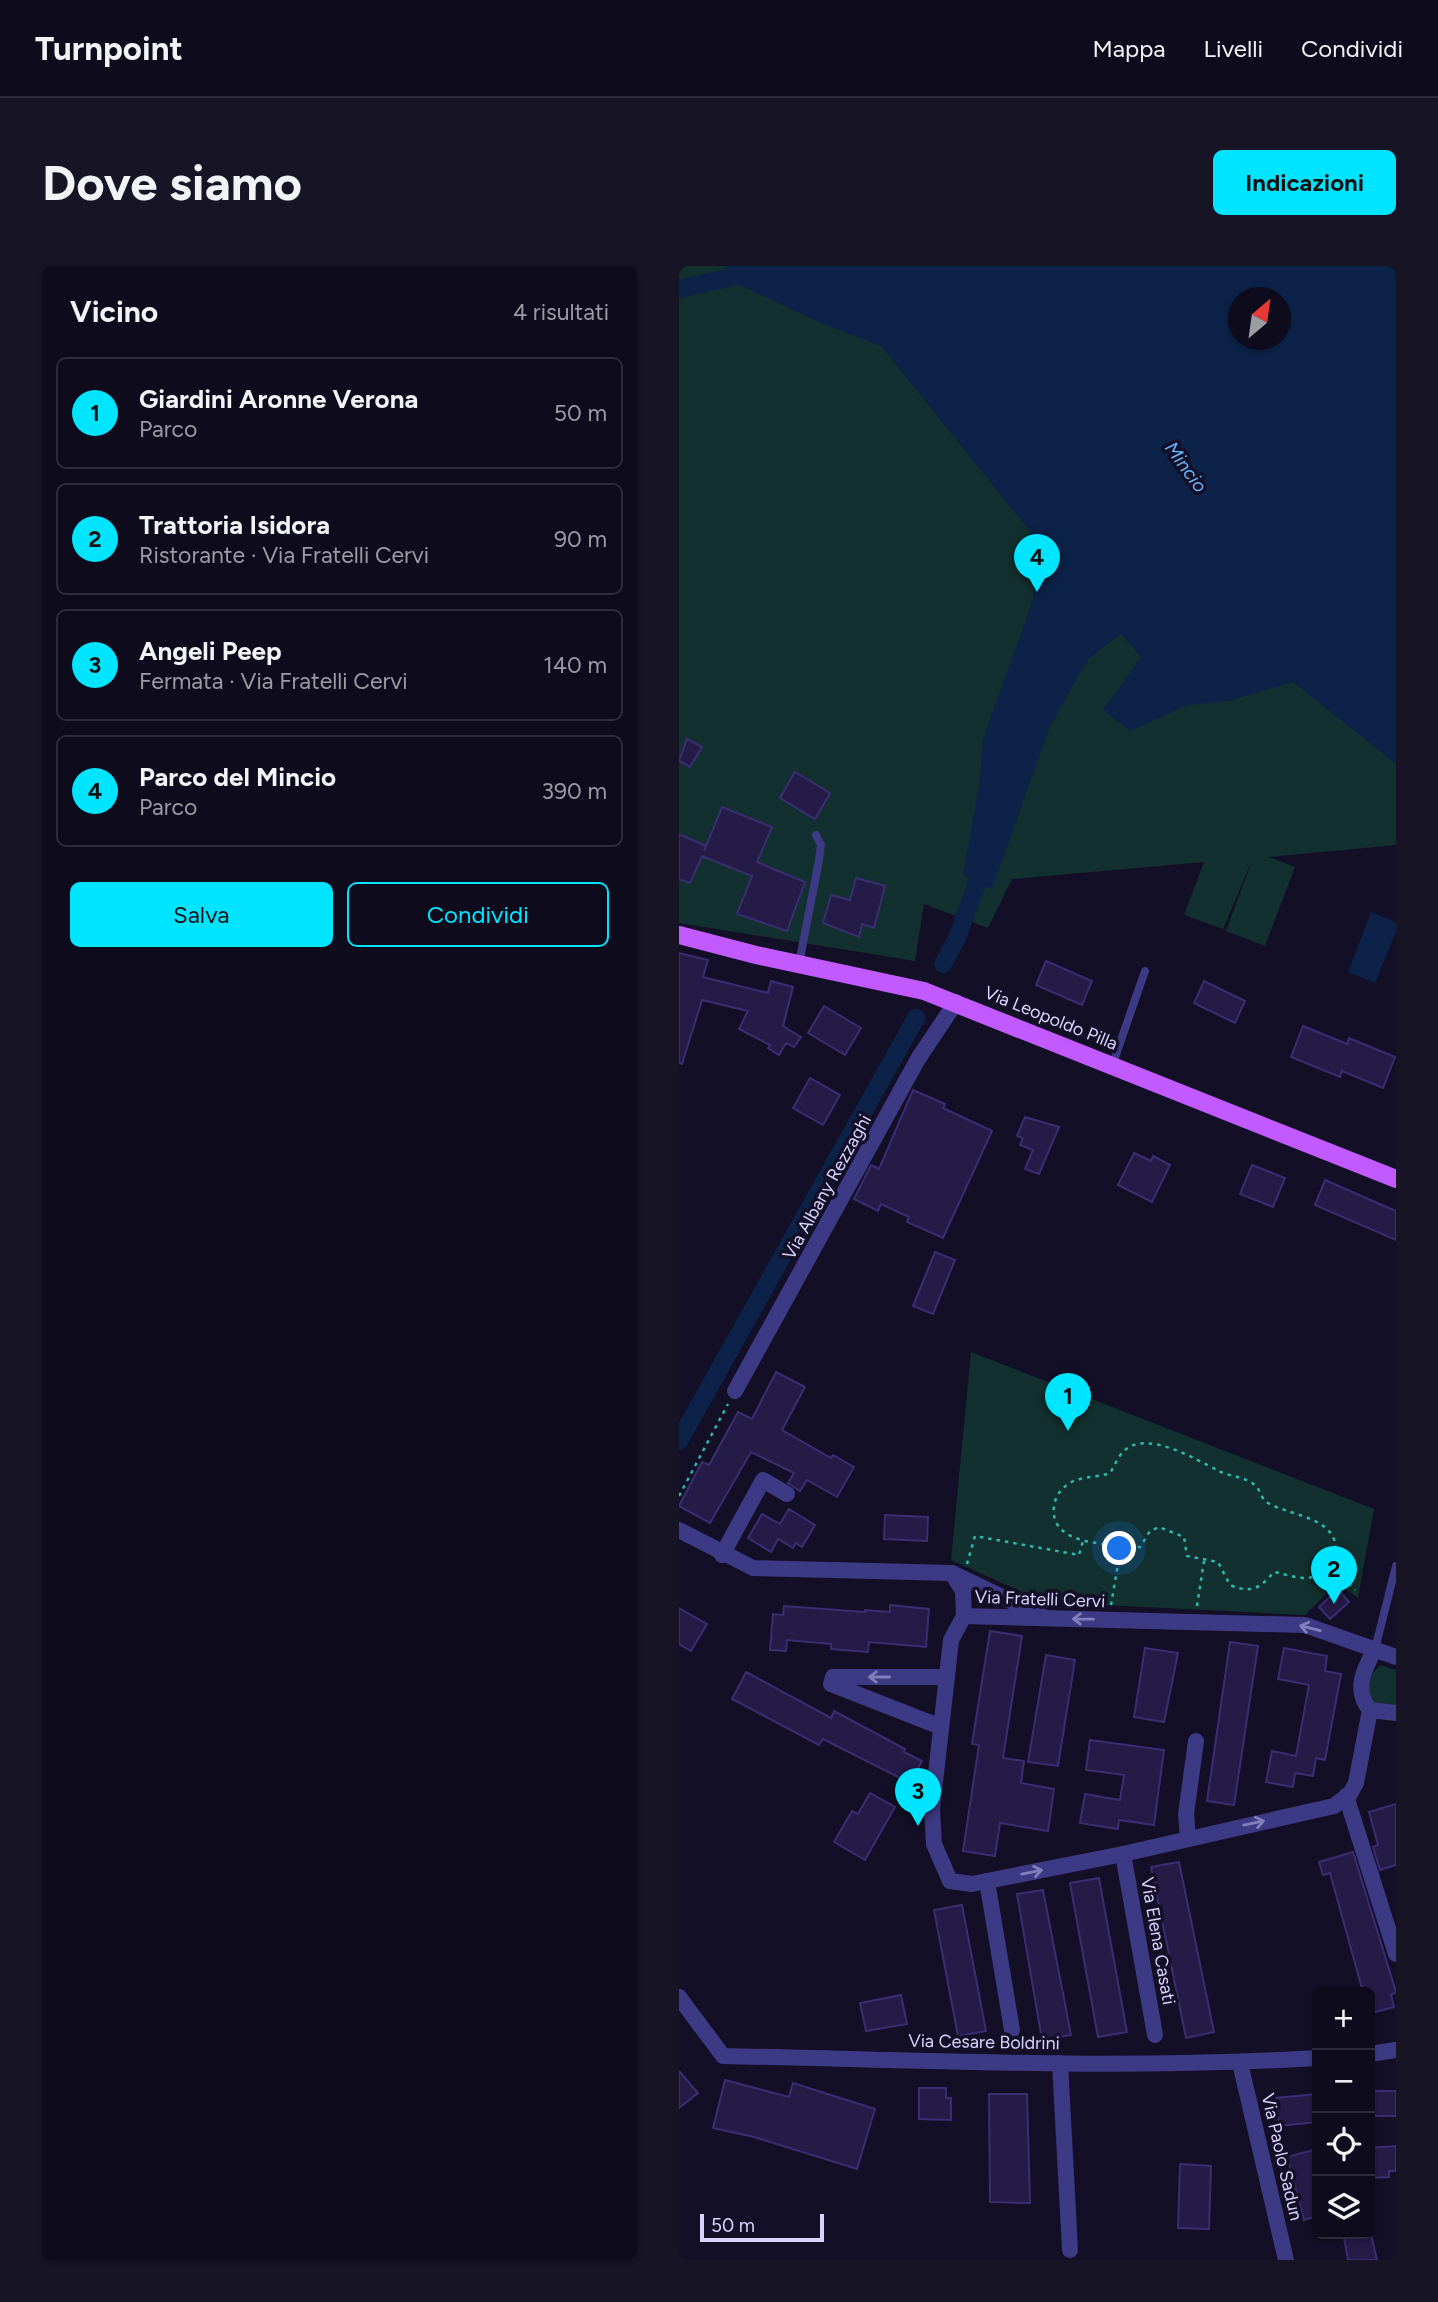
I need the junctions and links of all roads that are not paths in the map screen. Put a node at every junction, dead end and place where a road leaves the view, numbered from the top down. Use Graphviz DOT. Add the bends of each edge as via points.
graph roads {
  1 [pos="816,835"];
  2 [pos="679,935"];
  3 [pos="799,964"];
  4 [pos="1145,971"];
  5 [pos="950,1000"];
  6 [pos="1112,1066"];
  7 [pos="1396,1179"];
  8 [pos="735,1391"];
  9 [pos="787,1494"];
  10 [pos="679,1530"];
  11 [pos="722,1555"];
  12 [pos="1396,1566"];
  13 [pos="959,1570"];
  14 [pos="964,1616"];
  15 [pos="1048,1618"];
  16 [pos="1375,1648"];
  17 [pos="1396,1657"];
  18 [pos="947,1677"];
  19 [pos="1370,1710"];
  20 [pos="1396,1713"];
  21 [pos="941,1727"];
  22 [pos="1196,1741"];
  23 [pos="1346,1797"];
  24 [pos="1188,1838"];
  25 [pos="1123,1854"];
  26 [pos="988,1881"];
  27 [pos="1396,1954"];
  28 [pos="679,1997"];
  29 [pos="1012,2030"];
  30 [pos="1155,2035"];
  31 [pos="1396,2050"];
  32 [pos="1375,2053"];
  33 [pos="1312,2058"];
  34 [pos="1060,2063"];
  35 [pos="1240,2063"];
  36 [pos="1070,2250"];
  37 [pos="1286,2260"];
  1 -- 3 [label="lane" via="821,845"];
  2 -- 3 [label="main road, Via Leopoldo Pilla"];
  3 -- 5 [label="main road, Via Leopoldo Pilla" via="904,985"];
  4 -- 6 [label="lane"];
  5 -- 6 [label="main road, Via Leopoldo Pilla"];
  5 -- 8 [label="street, Via Albany Rezzaghi"];
  6 -- 7 [label="main road, Via Leopoldo Pilla"];
  9 -- 11 [label="street" via="763,1480"];
  10 -- 11 [label="street"];
  11 -- 13 [label="street" via="753,1568"];
  12 -- 16 [label="lane"];
  13 -- 14 [label="street"];
  13 -- 15 [label="street"];
  14 -- 15 [label="street, Via Fratelli Cervi"];
  14 -- 18 [label="street, Via Fratelli Cervi" via="951,1640"];
  16 -- 15 [label="street, Via Fratelli Cervi, one-way" via="1305,1625"];
  16 -- 17 [label="street, Via Fratelli Cervi"];
  16 -- 19 [label="street" via="1360,1689"];
  18 -- 21 [label="street, Via Fratelli Cervi"];
  18 -- 21 [label="street, one-way" via="832,1677 831,1684"];
  19 -- 20 [label="street"];
  19 -- 23 [label="street" via="1356,1783"];
  21 -- 26 [label="street, Via Fratelli Cervi" via="934,1844 950,1881"];
  22 -- 24 [label="street" via="1186,1814"];
  24 -- 23 [label="street, one-way" via="1334,1806"];
  23 -- 27 [label="street"];
  24 -- 25 [label="street"];
  26 -- 25 [label="street, one-way"];
  25 -- 30 [label="street, Via Elena Casati"];
  26 -- 29 [label="street"];
  28 -- 34 [label="street, Via Cesare Boldrini" via="723,2056"];
  31 -- 32 [label="street"];
  33 -- 35 [label="street, Via Cesare Boldrini"];
  34 -- 35 [label="street, Via Cesare Boldrini"];
  34 -- 36 [label="street"];
  35 -- 37 [label="street, Via Paolo Sadun"];
}
